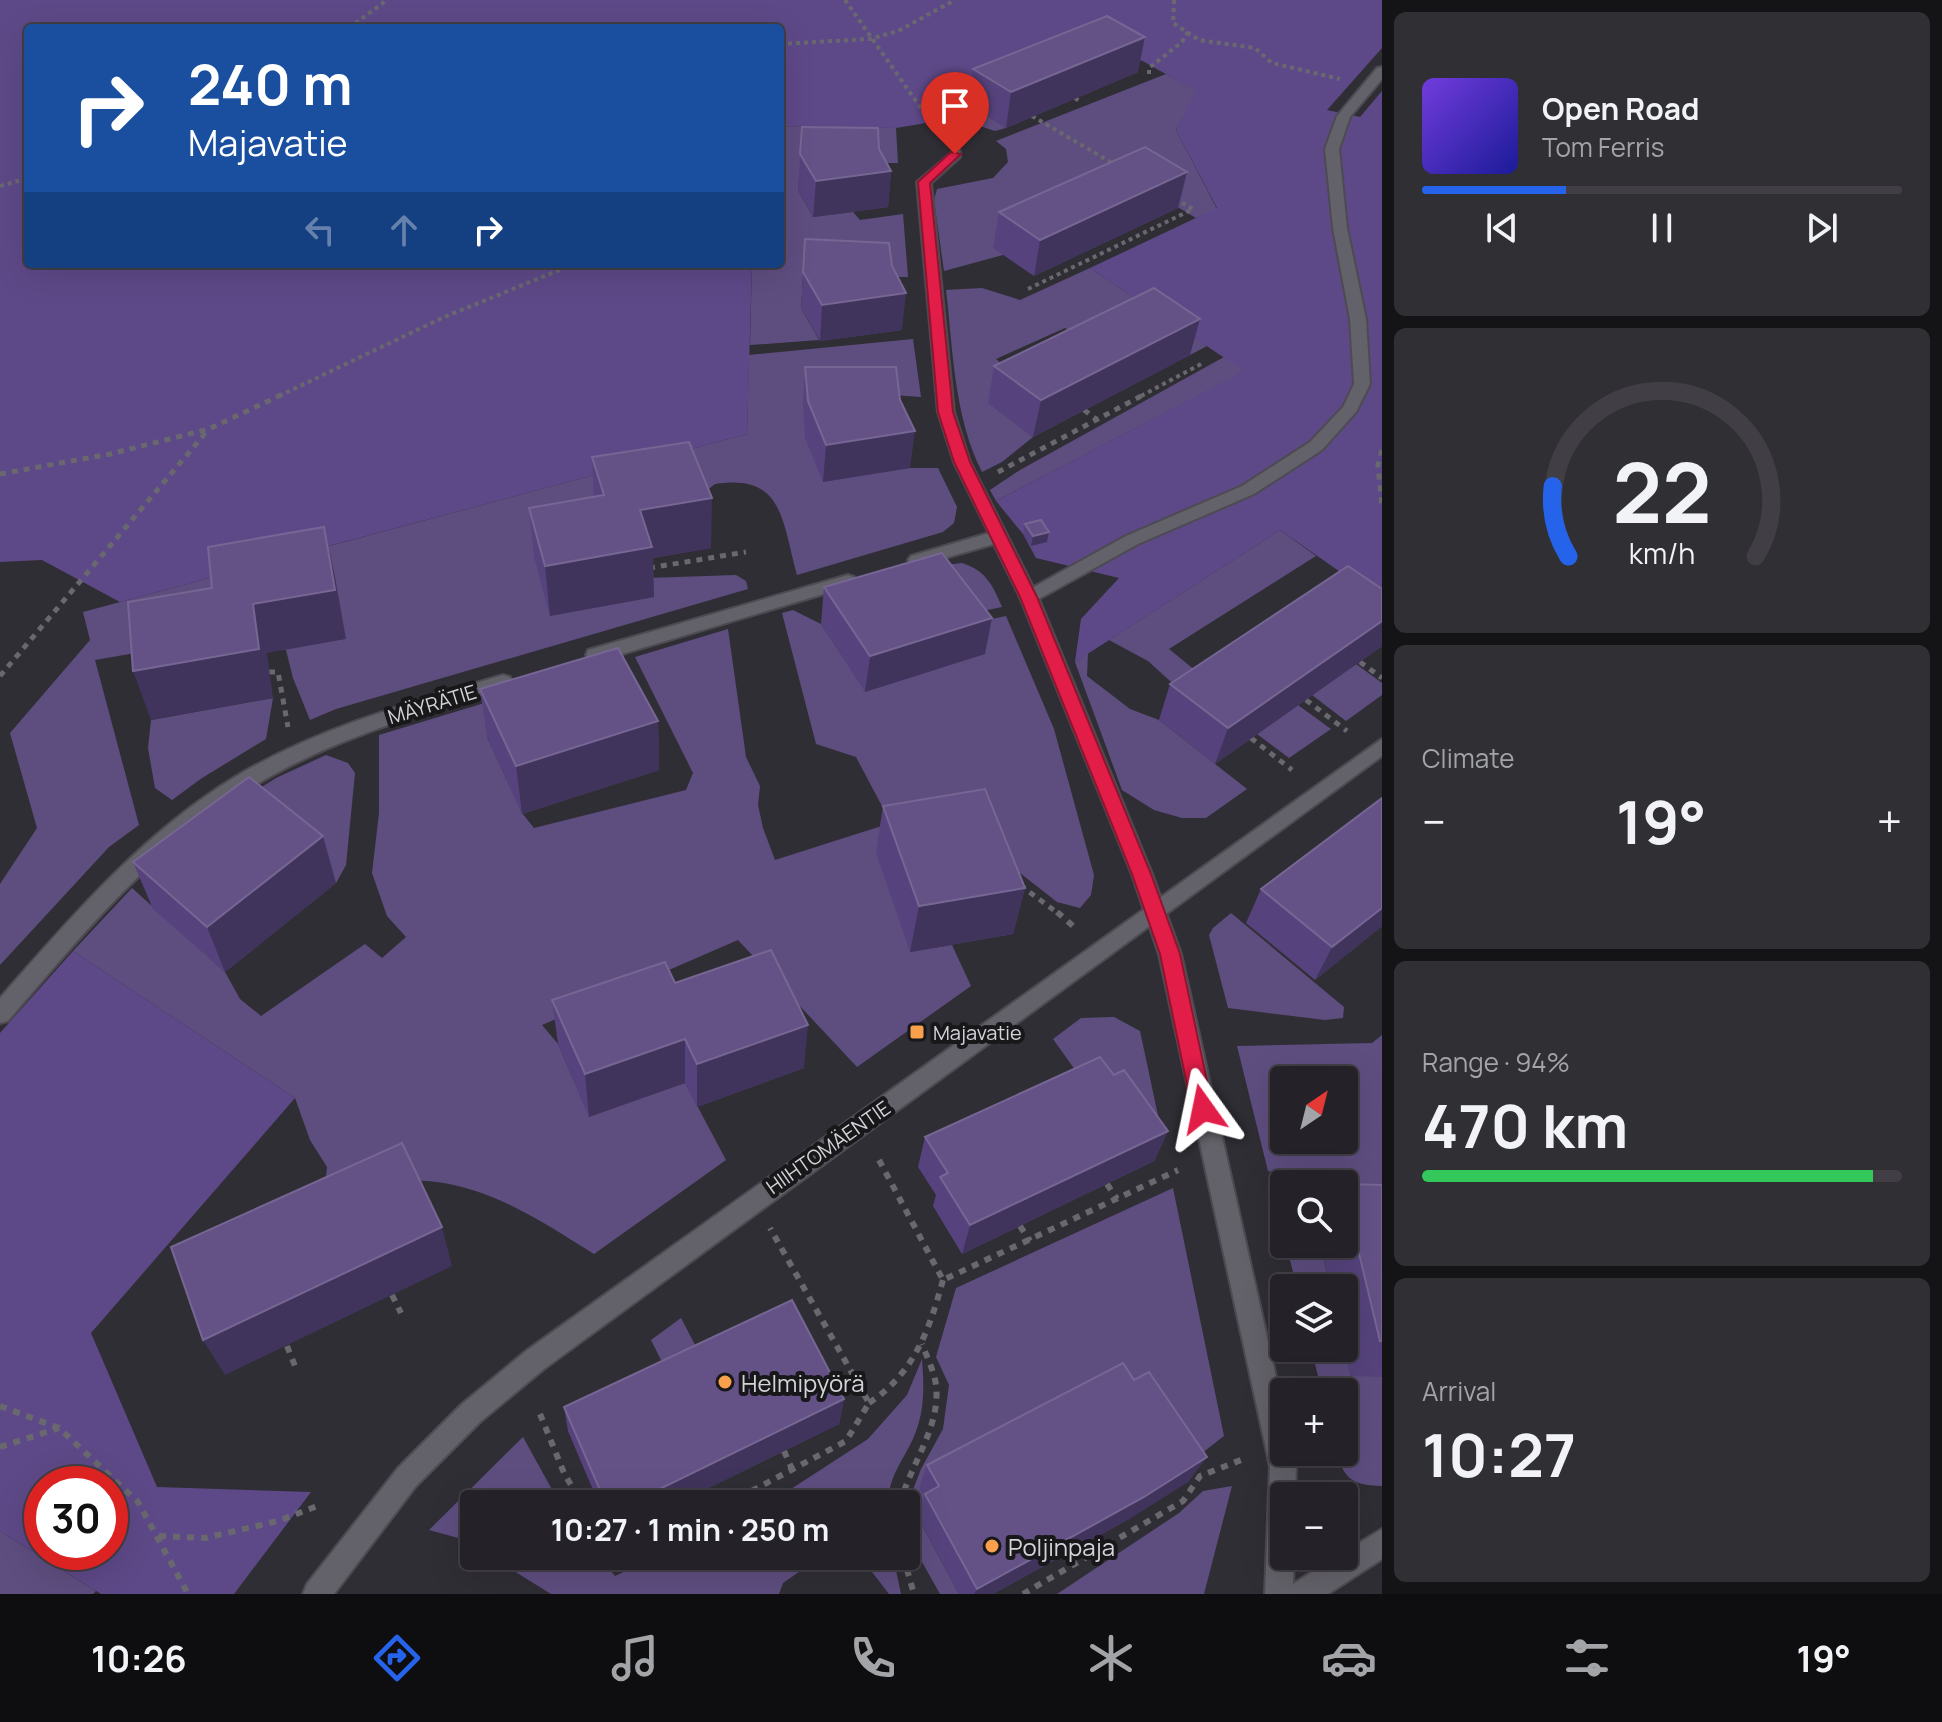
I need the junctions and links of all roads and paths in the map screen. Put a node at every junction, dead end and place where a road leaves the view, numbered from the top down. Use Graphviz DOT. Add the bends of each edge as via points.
graph roads {
  1 [pos="387,0"];
  2 [pos="845,0"];
  3 [pos="955,0"];
  4 [pos="1174,0"];
  5 [pos="354,24"];
  6 [pos="1188,32"];
  7 [pos="870,39"];
  8 [pos="784,44"];
  9 [pos="1382,71"];
  10 [pos="1149,74"];
  11 [pos="1368,87"];
  12 [pos="1075,98"];
  13 [pos="1081,102"];
  14 [pos="1032,116"];
  15 [pos="955,154"];
  16 [pos="1115,165"];
  17 [pos="24,179"];
  18 [pos="0,186"];
  19 [pos="1167,195"];
  20 [pos="1154,219"];
  21 [pos="1162,224"];
  22 [pos="1110,240"];
  23 [pos="1117,245"];
  24 [pos="1061,263"];
  25 [pos="564,268"];
  26 [pos="1068,268"];
  27 [pos="1028,289"];
  28 [pos="1203,363"];
  29 [pos="1155,373"];
  30 [pos="1167,381"];
  31 [pos="1084,410"];
  32 [pos="1096,419"];
  33 [pos="209,429"];
  34 [pos="1382,450"];
  35 [pos="0,474"];
  36 [pos="972,485"];
  37 [pos="1382,507"];
  38 [pos="997,537"];
  39 [pos="746,552"];
  40 [pos="899,566"];
  41 [pos="644,569"];
  42 [pos="869,575"];
  43 [pos="1029,597"];
  44 [pos="576,661"];
  45 [pos="1360,662"];
  46 [pos="269,672"];
  47 [pos="0,676"];
  48 [pos="518,678"];
  49 [pos="1382,678"];
  50 [pos="1306,700"];
  51 [pos="1347,731"];
  52 [pos="290,736"];
  53 [pos="1251,738"];
  54 [pos="1382,746"];
  55 [pos="1292,770"];
  56 [pos="1015,882"];
  57 [pos="1154,913"];
  58 [pos="1073,926"];
  59 [pos="0,1014"];
  60 [pos="879,1160"];
  61 [pos="1178,1170"];
  62 [pos="1107,1184"];
  63 [pos="755,1199"];
  64 [pos="1117,1199"];
  65 [pos="1020,1226"];
  66 [pos="1030,1241"];
  67 [pos="943,1280"];
  68 [pos="392,1295"];
  69 [pos="401,1313"];
  70 [pos="922,1344"];
  71 [pos="287,1346"];
  72 [pos="297,1371"];
  73 [pos="869,1403"];
  74 [pos="0,1406"];
  75 [pos="540,1414"];
  76 [pos="59,1428"];
  77 [pos="0,1447"];
  78 [pos="784,1451"];
  79 [pos="1241,1460"];
  80 [pos="792,1469"];
  81 [pos="574,1490"];
  82 [pos="753,1490"];
  83 [pos="902,1490"];
  84 [pos="320,1505"];
  85 [pos="1129,1519"];
  86 [pos="1135,1529"];
  87 [pos="158,1536"];
  88 [pos="1382,1543"];
  89 [pos="1043,1566"];
  90 [pos="907,1570"];
  91 [pos="1049,1578"];
  92 [pos="188,1594"];
  93 [pos="317,1594"];
  94 [pos="914,1594"];
  95 [pos="1023,1594"];
  96 [pos="1279,1594"];
  97 [pos="1303,1594"];
  1 -- 5 [label="path"];
  2 -- 7 [label="path"];
  3 -- 7 [label="path" via="898,31"];
  4 -- 6 [label="path" via="1173,23"];
  6 -- 10 [label="path" via="1149,68"];
  6 -- 11 [label="path" via="1199,40 1255,48 1272,63"];
  7 -- 8 [label="path"];
  7 -- 15 [label="path"];
  9 -- 11 [label="street"];
  11 -- 43 [label="street" via="1344,116 1332,149 1340,228 1358,319 1362,384 1350,408 1316,446 1248,490 1132,540"];
  12 -- 13 [label="path"];
  14 -- 16 [label="path"];
  15 -- 36 [label="street" via="924,182 946,412"];
  17 -- 18 [label="path"];
  19 -- 21 [label="path" via="1193,209"];
  20 -- 21 [label="path"];
  21 -- 23 [label="path"];
  22 -- 23 [label="path"];
  23 -- 26 [label="path"];
  24 -- 26 [label="path"];
  25 -- 33 [label="path" via="442,318"];
  26 -- 27 [label="path"];
  28 -- 30 [label="path"];
  29 -- 30 [label="path"];
  30 -- 32 [label="path"];
  31 -- 32 [label="path"];
  32 -- 36 [label="path"];
  33 -- 35 [label="path"];
  33 -- 47 [label="path"];
  34 -- 37 [label="path"];
  36 -- 38 [label="street"];
  38 -- 40 [label="street"];
  38 -- 43 [label="street"];
  39 -- 41 [label="path"];
  42 -- 44 [label="street"];
  43 -- 57 [label="street"];
  45 -- 49 [label="path"];
  46 -- 52 [label="path" via="278,672"];
  48 -- 59 [label="street, MÄYRÄTIE" via="375,722 243,782 141,863"];
  50 -- 51 [label="path"];
  53 -- 55 [label="path"];
  54 -- 57 [label="street, HIIHTOMÄENTIE"];
  56 -- 58 [label="path"];
  57 -- 63 [label="street, HIIHTOMÄENTIE"];
  57 -- 96 [label="street" via="1170,954 1283,1467"];
  60 -- 67 [label="path"];
  61 -- 64 [label="path"];
  62 -- 64 [label="path"];
  63 -- 73 [label="path"];
  63 -- 93 [label="street, HIIHTOMÄENTIE" via="471,1413 407,1477"];
  64 -- 66 [label="path"];
  65 -- 66 [label="path"];
  66 -- 67 [label="path"];
  67 -- 70 [label="path"];
  68 -- 69 [label="path"];
  70 -- 73 [label="path" via="895,1388"];
  70 -- 83 [label="path" via="936,1387 928,1435"];
  71 -- 72 [label="path"];
  73 -- 80 [label="path" via="846,1441"];
  74 -- 76 [label="path"];
  75 -- 81 [label="path"];
  76 -- 77 [label="path"];
  76 -- 87 [label="path" via="138,1502"];
  78 -- 80 [label="path"];
  79 -- 86 [label="path" via="1200,1476 1183,1501"];
  80 -- 82 [label="path"];
  84 -- 87 [label="path" via="205,1538"];
  85 -- 86 [label="path"];
  86 -- 91 [label="path"];
  87 -- 92 [label="path"];
  88 -- 97 [label="street"];
  89 -- 91 [label="path"];
  90 -- 94 [label="path"];
  91 -- 95 [label="path"];
}
